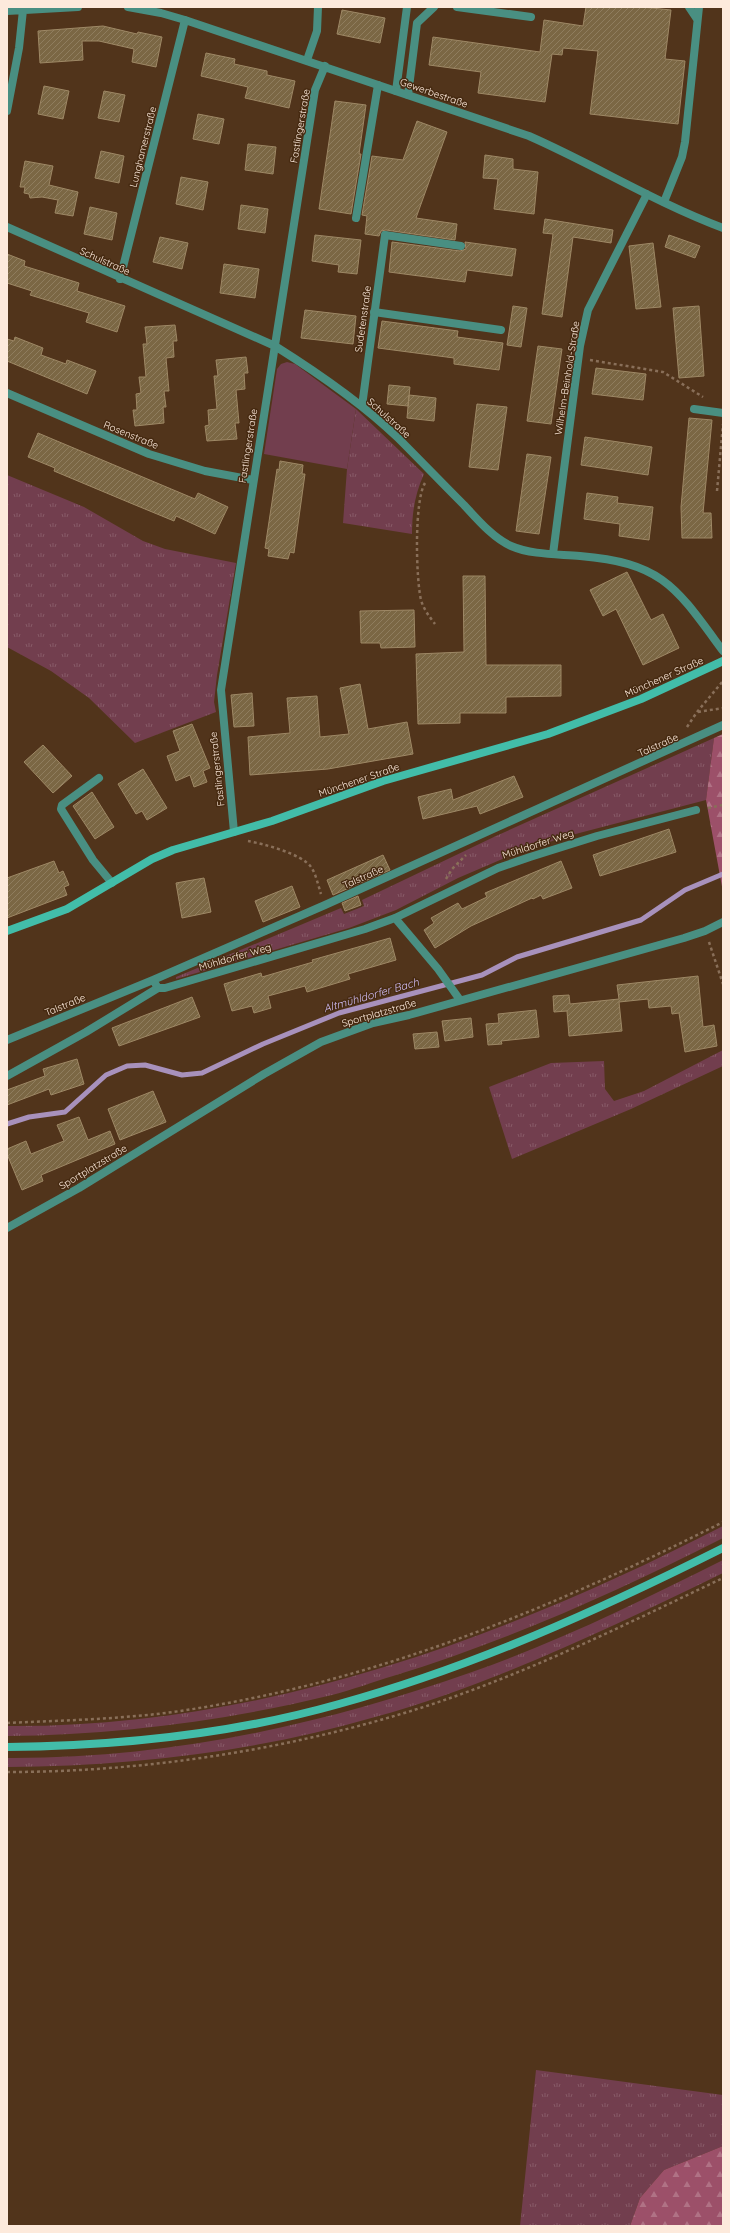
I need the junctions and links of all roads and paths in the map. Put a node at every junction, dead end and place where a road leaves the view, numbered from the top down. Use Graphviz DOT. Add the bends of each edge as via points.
graph roads {
  1 [pos="78,7"];
  2 [pos="128,7"];
  3 [pos="318,7"];
  4 [pos="407,7"];
  5 [pos="434,7"];
  6 [pos="457,7"];
  7 [pos="689,7"];
  8 [pos="699,7"];
  9 [pos="22,10"];
  10 [pos="7,11"];
  11 [pos="531,17"];
  12 [pos="697,19"];
  13 [pos="185,20"];
  14 [pos="307,60"];
  15 [pos="325,66"];
  16 [pos="378,85"];
  17 [pos="396,91"];
  18 [pos="408,95"];
  19 [pos="7,111"];
  20 [pos="647,194"];
  21 [pos="664,202"];
  22 [pos="356,218"];
  23 [pos="7,227"];
  24 [pos="723,228"];
  25 [pos="461,246"];
  26 [pos="120,279"];
  27 [pos="374,312"];
  28 [pos="501,330"];
  29 [pos="275,346"];
  30 [pos="578,358"];
  31 [pos="7,393"];
  32 [pos="362,406"];
  33 [pos="694,409"];
  34 [pos="710,411"];
  35 [pos="723,413"];
  36 [pos="723,423"];
  37 [pos="431,472"];
  38 [pos="253,480"];
  39 [pos="717,491"];
  40 [pos="553,554"];
  41 [pos="435,624"];
  42 [pos="723,650"];
  43 [pos="723,661"];
  44 [pos="723,682"];
  45 [pos="723,708"];
  46 [pos="697,712"];
  47 [pos="723,725"];
  48 [pos="684,731"];
  49 [pos="99,778"];
  50 [pos="723,805"];
  51 [pos="696,810"];
  52 [pos="234,832"];
  53 [pos="467,854"];
  54 [pos="112,883"];
  55 [pos="436,898"];
  56 [pos="325,905"];
  57 [pos="394,918"];
  58 [pos="723,922"];
  59 [pos="7,931"];
  60 [pos="705,931"];
  61 [pos="153,980"];
  62 [pos="723,984"];
  63 [pos="158,988"];
  64 [pos="458,997"];
  65 [pos="7,1040"];
  66 [pos="7,1076"];
  67 [pos="7,1228"];
  68 [pos="723,1522"];
  69 [pos="723,1548"];
  70 [pos="7,1723"];
  71 [pos="7,1747"];
  1 -- 9 [label="street"];
  2 -- 13 [label="street, Gewerbestraße"];
  3 -- 14 [label="street" via="317,31"];
  4 -- 17 [label="street"];
  5 -- 18 [label="street" via="417,23"];
  6 -- 11 [label="street"];
  7 -- 12 [label="street"];
  8 -- 12 [label="street"];
  9 -- 10 [label="street"];
  9 -- 19 [label="street" via="19,48"];
  12 -- 21 [label="street" via="685,142 682,157"];
  13 -- 14 [label="street, Gewerbestraße"];
  13 -- 26 [label="street, Lunghamerstraße"];
  14 -- 15 [label="street, Gewerbestraße"];
  15 -- 16 [label="street, Gewerbestraße"];
  15 -- 29 [label="street, Fastlingerstraße" via="315,90"];
  16 -- 17 [label="street, Gewerbestraße"];
  16 -- 22 [label="street"];
  17 -- 18 [label="street, Gewerbestraße"];
  18 -- 20 [label="street, Gewerbestraße" via="529,136 577,157"];
  20 -- 21 [label="street, Gewerbestraße"];
  20 -- 30 [label="street, Wilhelm-Beinhold-Straße" via="588,310"];
  21 -- 24 [label="street, Gewerbestraße"];
  23 -- 26 [label="street, Schulstraße"];
  25 -- 27 [label="street, Sudetenstraße" via="386,235"];
  26 -- 29 [label="street, Schulstraße"];
  27 -- 28 [label="street"];
  27 -- 32 [label="street, Sudetenstraße"];
  29 -- 32 [label="street, Schulstraße"];
  29 -- 38 [label="street, Fastlingerstraße"];
  30 -- 34 [label="path" via="663,372 704,398 709,404"];
  30 -- 40 [label="street, Wilhelm-Beinhold-Straße"];
  31 -- 38 [label="street, Rosenstraße" via="149,454 205,471"];
  32 -- 37 [label="street, Schulstraße"];
  33 -- 34 [label="street"];
  34 -- 35 [label="street"];
  36 -- 39 [label="path"];
  37 -- 40 [label="street, Schulstraße" via="503,541 519,549"];
  37 -- 41 [label="path" via="422,488 417,527 421,599 426,613"];
  38 -- 52 [label="street, Fastlingerstraße" via="221,690"];
  40 -- 42 [label="street, Schulstraße" via="608,559 647,570 682,596"];
  43 -- 52 [label="street, Münchener Straße" via="641,699 567,727 383,781"];
  44 -- 46 [label="path"];
  45 -- 46 [label="path"];
  46 -- 48 [label="path"];
  47 -- 56 [label="street, Talstraße"];
  49 -- 54 [label="street" via="62,805 61,809 93,860"];
  50 -- 51 [label="path"];
  51 -- 55 [label="street, Mühldorfer Weg" via="570,844 498,868"];
  52 -- 54 [label="street, Münchener Straße" via="197,842 152,859"];
  52 -- 56 [label="path" via="238,839 284,851 306,862 312,868"];
  53 -- 55 [label="path" via="452,869"];
  54 -- 59 [label="street, Münchener Straße" via="67,909"];
  55 -- 57 [label="street, Mühldorfer Weg"];
  56 -- 61 [label="street, Talstraße"];
  57 -- 63 [label="street, Mühldorfer Weg" via="329,941 173,986"];
  57 -- 64 [label="street" via="438,969"];
  58 -- 60 [label="street, Sportplatzstraße"];
  60 -- 62 [label="path"];
  60 -- 64 [label="street, Sportplatzstraße"];
  61 -- 63 [label="street"];
  61 -- 65 [label="street, Talstraße"];
  63 -- 66 [label="street"];
  64 -- 67 [label="street, Sportplatzstraße" via="321,1042 264,1074 79,1188"];
  68 -- 70 [label="path" via="596,1584 510,1621 343,1676 274,1694 198,1708 132,1716"];
  69 -- 71 [label="street" via="540,1634 474,1661 338,1705 235,1727 176,1735 71,1745"];
}
